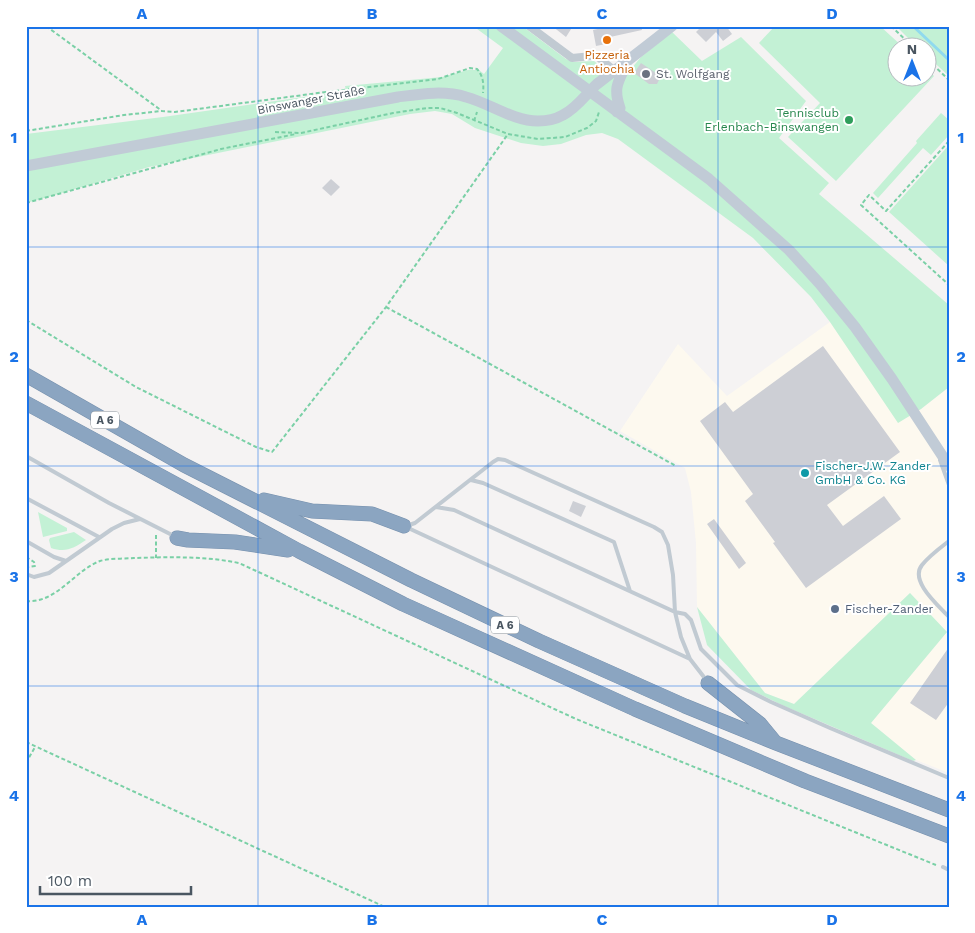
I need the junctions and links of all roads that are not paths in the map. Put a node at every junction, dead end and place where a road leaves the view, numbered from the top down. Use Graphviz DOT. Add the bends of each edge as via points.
graph roads {
  1 [pos="501,26"];
  2 [pos="528,26"];
  3 [pos="672,26"];
  4 [pos="628,61"];
  5 [pos="615,71"];
  6 [pos="589,91"];
  7 [pos="617,112"];
  8 [pos="26,166"];
  9 [pos="26,375"];
  10 [pos="26,403"];
  11 [pos="933,444"];
  12 [pos="26,456"];
  13 [pos="949,466"];
  14 [pos="471,480"];
  15 [pos="949,485"];
  16 [pos="241,494"];
  17 [pos="26,498"];
  18 [pos="436,507"];
  19 [pos="140,519"];
  20 [pos="404,526"];
  21 [pos="949,536"];
  22 [pos="99,537"];
  23 [pos="177,538"];
  24 [pos="26,541"];
  25 [pos="949,541"];
  26 [pos="944,545"];
  27 [pos="299,551"];
  28 [pos="66,561"];
  29 [pos="26,574"];
  30 [pos="631,592"];
  31 [pos="675,612"];
  32 [pos="949,617"];
  33 [pos="690,659"];
  34 [pos="708,684"];
  35 [pos="776,743"];
  36 [pos="949,778"];
  37 [pos="949,810"];
  38 [pos="949,836"];
  39 [pos="943,867"];
  40 [pos="949,870"];
  1 -- 6 [label="main road"];
  2 -- 5 [label="street" via="572,58 598,57"];
  3 -- 4 [label="main road, Binswanger Straße"];
  4 -- 5 [label="main road, Binswanger Straße"];
  4 -- 7 [label="main road" via="616,86 620,108"];
  5 -- 6 [label="main road, Binswanger Straße"];
  6 -- 7 [label="main road"];
  6 -- 8 [label="main road, Binswanger Straße" via="563,115 536,121 463,96 398,97"];
  7 -- 11 [label="main road" via="709,179 789,250 855,327"];
  9 -- 16 [label="highway, A 6"];
  10 -- 27 [label="highway, A 6"];
  11 -- 13 [label="main road"];
  11 -- 15 [label="lane"];
  12 -- 19 [label="lane"];
  14 -- 18 [label="lane"];
  14 -- 30 [label="lane" via="614,542"];
  14 -- 31 [label="lane" via="493,462 505,460 662,532 668,545 673,575"];
  16 -- 20 [label="highway" via="312,511 372,514"];
  16 -- 35 [label="highway, A 6" via="539,641"];
  17 -- 22 [label="lane"];
  18 -- 20 [label="lane" via="415,523"];
  18 -- 30 [label="lane" via="454,510"];
  19 -- 22 [label="lane" via="124,523"];
  19 -- 23 [label="lane"];
  20 -- 33 [label="lane"];
  21 -- 26 [label="lane"];
  22 -- 28 [label="lane"];
  23 -- 27 [label="highway"];
  24 -- 28 [label="lane"];
  25 -- 26 [label="lane"];
  26 -- 32 [label="lane" via="921,566 918,573 928,596"];
  27 -- 38 [label="highway, A 6" via="403,604 635,709 805,781"];
  28 -- 29 [label="lane" via="41,576"];
  30 -- 31 [label="lane"];
  31 -- 33 [label="lane"];
  31 -- 36 [label="lane" via="685,614 691,620 701,650 737,685"];
  33 -- 34 [label="lane"];
  34 -- 35 [label="highway" via="760,724"];
  35 -- 37 [label="highway, A 6"];
  39 -- 40 [label="lane"];
}
